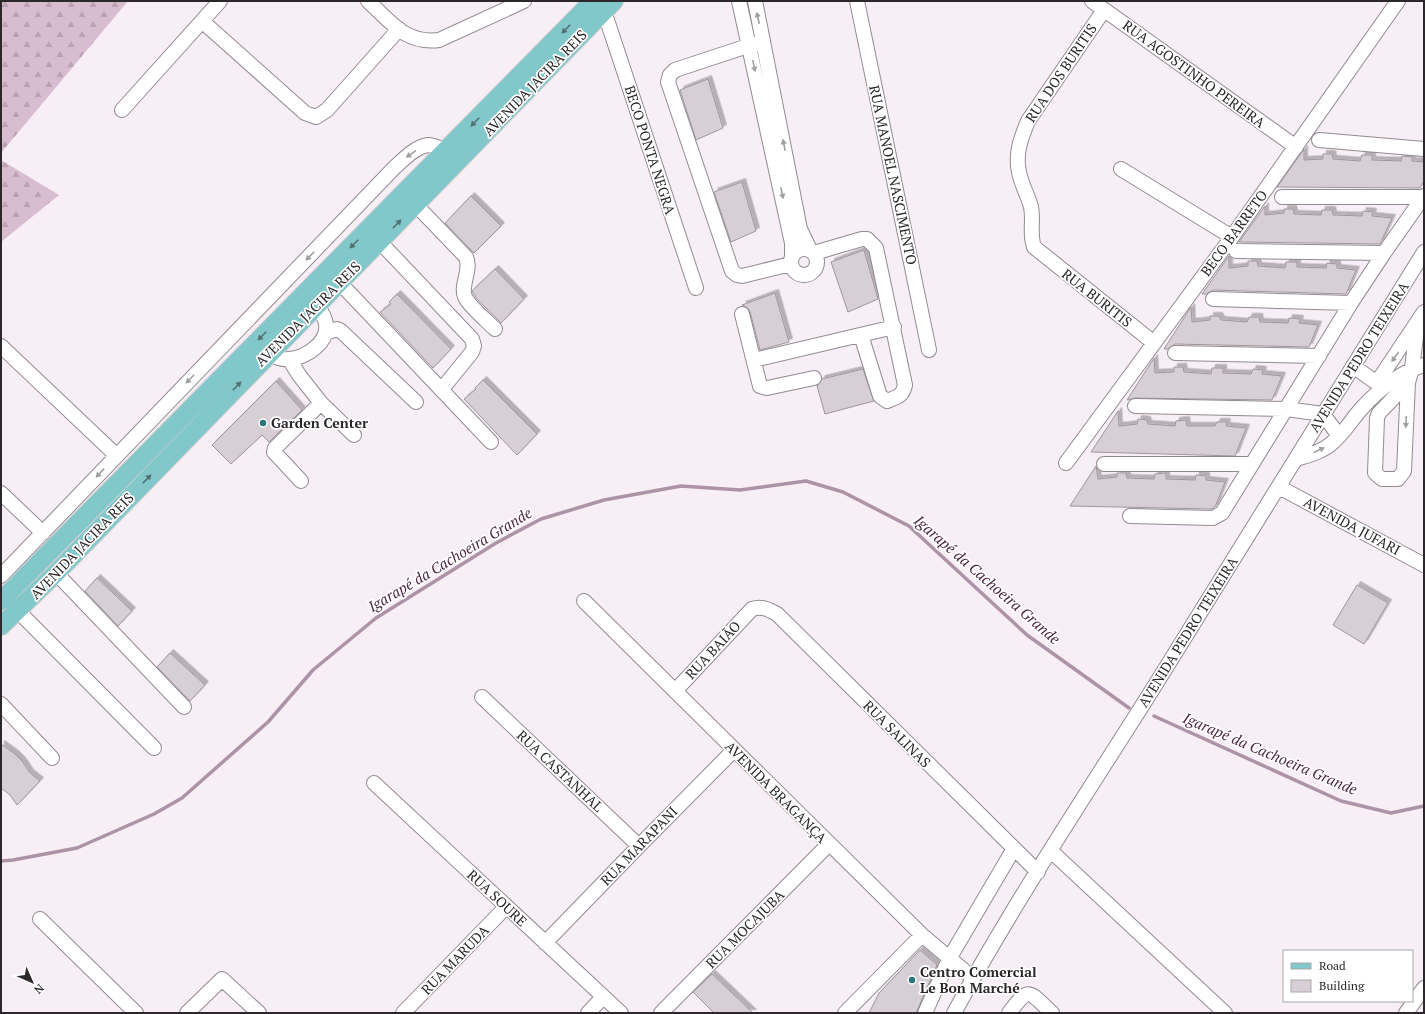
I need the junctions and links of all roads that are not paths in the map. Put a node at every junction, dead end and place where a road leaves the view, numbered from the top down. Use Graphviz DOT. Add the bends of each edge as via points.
graph roads {
  1 [pos="220,1"];
  2 [pos="368,1"];
  3 [pos="524,1"];
  4 [pos="739,1"];
  5 [pos="754,1"];
  6 [pos="857,1"];
  7 [pos="1092,1"];
  8 [pos="1398,1"];
  9 [pos="604,4"];
  10 [pos="1104,10"];
  11 [pos="202,20"];
  12 [pos="399,29"];
  13 [pos="756,43"];
  14 [pos="122,110"];
  15 [pos="1319,140"];
  16 [pos="1296,147"];
  17 [pos="1424,149"];
  18 [pos="447,150"];
  19 [pos="1121,169"];
  20 [pos="1282,197"];
  21 [pos="1424,197"];
  22 [pos="416,205"];
  23 [pos="1232,236"];
  24 [pos="380,242"];
  25 [pos="1236,251"];
  26 [pos="812,252"];
  27 [pos="1384,252"];
  28 [pos="1424,252"];
  29 [pos="1040,253"];
  30 [pos="791,260"];
  31 [pos="339,282"];
  32 [pos="696,288"];
  33 [pos="1213,299"];
  34 [pos="1351,303"];
  35 [pos="317,305"];
  36 [pos="742,314"];
  37 [pos="1421,317"];
  38 [pos="894,327"];
  39 [pos="495,329"];
  40 [pos="326,333"];
  41 [pos="861,335"];
  42 [pos="1154,343"];
  43 [pos="1,346"];
  44 [pos="929,350"];
  45 [pos="1175,353"];
  46 [pos="268,354"];
  47 [pos="1319,356"];
  48 [pos="289,359"];
  49 [pos="754,360"];
  50 [pos="1353,366"];
  51 [pos="1418,366"];
  52 [pos="814,378"];
  53 [pos="1408,383"];
  54 [pos="442,390"];
  55 [pos="416,402"];
  56 [pos="321,403"];
  57 [pos="1134,406"];
  58 [pos="1286,409"];
  59 [pos="1323,414"];
  60 [pos="354,435"];
  61 [pos="1339,436"];
  62 [pos="491,442"];
  63 [pos="116,455"];
  64 [pos="1296,459"];
  65 [pos="1066,463"];
  66 [pos="1104,464"];
  67 [pos="1252,464"];
  68 [pos="301,481"];
  69 [pos="1279,488"];
  70 [pos="1,493"];
  71 [pos="1130,516"];
  72 [pos="43,533"];
  73 [pos="1424,565"];
  74 [pos="56,573"];
  75 [pos="1,576"];
  76 [pos="1,601"];
  77 [pos="584,601"];
  78 [pos="752,609"];
  79 [pos="18,611"];
  80 [pos="1,626"];
  81 [pos="675,691"];
  82 [pos="482,697"];
  83 [pos="1,704"];
  84 [pos="184,707"];
  85 [pos="154,748"];
  86 [pos="734,750"];
  87 [pos="52,758"];
  88 [pos="374,783"];
  89 [pos="829,844"];
  90 [pos="639,846"];
  91 [pos="1014,850"];
  92 [pos="1051,851"];
  93 [pos="1038,872"];
  94 [pos="506,907"];
  95 [pos="40,919"];
  96 [pos="922,935"];
  97 [pos="545,943"];
  98 [pos="949,959"];
  99 [pos="973,978"];
  100 [pos="1424,988"];
  101 [pos="603,997"];
  102 [pos="136,1013"];
  103 [pos="187,1013"];
  104 [pos="258,1013"];
  105 [pos="403,1013"];
  106 [pos="588,1013"];
  107 [pos="621,1013"];
  108 [pos="661,1013"];
  109 [pos="845,1013"];
  110 [pos="924,1013"];
  111 [pos="954,1013"];
  112 [pos="1009,1013"];
  113 [pos="1052,1013"];
  114 [pos="1225,1013"];
  115 [pos="1406,1013"];
  1 -- 11 [label="street"];
  2 -- 12 [label="street"];
  3 -- 12 [label="street" via="439,40 417,40 408,37"];
  4 -- 13 [label="street"];
  13 -- 5 [label="street, one-way"];
  6 -- 44 [label="street, RUA MANOEL NASCIMENTO"];
  7 -- 10 [label="street, RUA AGOSTINHO PEREIRA"];
  8 -- 16 [label="street, BECO BARRETO"];
  9 -- 18 [label="main road, AVENIDA JACIRA REIS, one-way"];
  9 -- 22 [label="main road, AVENIDA JACIRA REIS"];
  9 -- 32 [label="street, BECO PONTA NEGRA"];
  10 -- 16 [label="street, RUA AGOSTINHO PEREIRA"];
  10 -- 29 [label="street, RUA DOS BURITIS" via="1028,121 1020,139 1019,172 1031,206 1032,239"];
  11 -- 12 [label="street" via="305,112 316,117 327,110"];
  11 -- 14 [label="street"];
  26 -- 13 [label="street, one-way" via="800,229"];
  13 -- 30 [label="street, one-way" via="792,243"];
  13 -- 30 [label="street" via="675,70 668,82 732,271 737,276 742,276"];
  15 -- 17 [label="street"];
  16 -- 23 [label="street, BECO BARRETO"];
  18 -- 63 [label="street, one-way" via="429,145 409,154"];
  18 -- 76 [label="main road, AVENIDA JACIRA REIS, one-way"];
  19 -- 23 [label="street"];
  20 -- 21 [label="street"];
  21 -- 27 [label="street"];
  24 -- 22 [label="main road, AVENIDA JACIRA REIS, one-way"];
  22 -- 39 [label="street" via="466,257 468,262 465,298"];
  23 -- 42 [label="street, BECO BARRETO"];
  24 -- 31 [label="main road, AVENIDA JACIRA REIS"];
  24 -- 54 [label="street" via="472,339 472,352"];
  25 -- 27 [label="street"];
  26 -- 30 [label="street" via="802,248"];
  26 -- 30 [label="street" via="816,257 816,266 811,273 798,274 792,268"];
  26 -- 38 [label="street" via="862,239 872,243 876,248"];
  27 -- 34 [label="street"];
  28 -- 50 [label="street, AVENIDA PEDRO TEIXEIRA"];
  29 -- 42 [label="street, RUA BURITIS"];
  31 -- 35 [label="main road, AVENIDA JACIRA REIS"];
  31 -- 54 [label="street"];
  33 -- 34 [label="street"];
  34 -- 47 [label="street"];
  35 -- 40 [label="street" via="325,320"];
  35 -- 46 [label="main road, AVENIDA JACIRA REIS"];
  36 -- 49 [label="street"];
  37 -- 50 [label="street, one-way" via="1380,378 1374,381"];
  37 -- 51 [label="street"];
  38 -- 41 [label="street"];
  38 -- 41 [label="street" via="905,385 900,396 887,401 880,396"];
  40 -- 48 [label="street" via="311,351 301,357"];
  40 -- 55 [label="street" via="337,329 342,331"];
  41 -- 49 [label="street"];
  42 -- 65 [label="street, BECO BARRETO"];
  43 -- 63 [label="street"];
  45 -- 47 [label="street"];
  46 -- 48 [label="street"];
  74 -- 46 [label="main road, AVENIDA JACIRA REIS, one-way"];
  47 -- 58 [label="street"];
  48 -- 56 [label="street"];
  49 -- 52 [label="street" via="762,388"];
  50 -- 59 [label="street, AVENIDA PEDRO TEIXEIRA"];
  51 -- 53 [label="street"];
  51 -- 61 [label="street" via="1395,379 1364,406"];
  53 -- 53 [label="street, one-way" via="1403,474 1398,479 1382,479 1375,473 1377,418 1383,408"];
  54 -- 62 [label="street"];
  56 -- 60 [label="street"];
  56 -- 68 [label="street" via="274,452"];
  57 -- 58 [label="street"];
  58 -- 59 [label="street"];
  58 -- 67 [label="street"];
  59 -- 61 [label="street"];
  59 -- 64 [label="street, AVENIDA PEDRO TEIXEIRA"];
  64 -- 61 [label="street, one-way" via="1319,451"];
  63 -- 72 [label="street, one-way"];
  64 -- 69 [label="street, AVENIDA PEDRO TEIXEIRA"];
  66 -- 67 [label="street"];
  67 -- 71 [label="street" via="1227,507 1214,518"];
  69 -- 73 [label="street, AVENIDA JUFARI"];
  69 -- 92 [label="street, AVENIDA PEDRO TEIXEIRA"];
  70 -- 72 [label="street"];
  72 -- 75 [label="street"];
  74 -- 79 [label="main road, AVENIDA JACIRA REIS"];
  74 -- 84 [label="street"];
  77 -- 81 [label="street, AVENIDA BRAGANÇA"];
  78 -- 81 [label="street, RUA BAIÃO"];
  78 -- 91 [label="street, RUA SALINAS" via="763,608 777,614"];
  79 -- 80 [label="main road, AVENIDA JACIRA REIS"];
  79 -- 85 [label="street"];
  81 -- 86 [label="street, AVENIDA BRAGANÇA"];
  82 -- 90 [label="street, RUA CASTANHAL"];
  83 -- 87 [label="street"];
  86 -- 89 [label="street, AVENIDA BRAGANÇA"];
  86 -- 90 [label="street, RUA MARAPANI"];
  88 -- 94 [label="street, RUA SOURE"];
  89 -- 96 [label="street, AVENIDA BRAGANÇA"];
  89 -- 108 [label="street, RUA MOCAJUBA"];
  90 -- 97 [label="street, RUA MARAPANI"];
  91 -- 93 [label="street, RUA SALINAS"];
  91 -- 98 [label="street"];
  92 -- 93 [label="street, AVENIDA PEDRO TEIXEIRA"];
  92 -- 114 [label="street"];
  93 -- 99 [label="street, AVENIDA PEDRO TEIXEIRA"];
  94 -- 97 [label="street, RUA SOURE"];
  94 -- 105 [label="street, RUA MARUDA"];
  95 -- 102 [label="street"];
  96 -- 98 [label="street, AVENIDA BRAGANÇA"];
  96 -- 109 [label="street"];
  97 -- 101 [label="street, RUA SOURE"];
  98 -- 99 [label="street, AVENIDA BRAGANÇA"];
  98 -- 110 [label="street"];
  99 -- 111 [label="street, AVENIDA PEDRO TEIXEIRA"];
  100 -- 115 [label="street"];
  101 -- 106 [label="street"];
  101 -- 107 [label="street, RUA SOURE"];
  103 -- 104 [label="street" via="222,979"];
  112 -- 113 [label="street" via="1022,995 1026,994 1033,996"];
}
